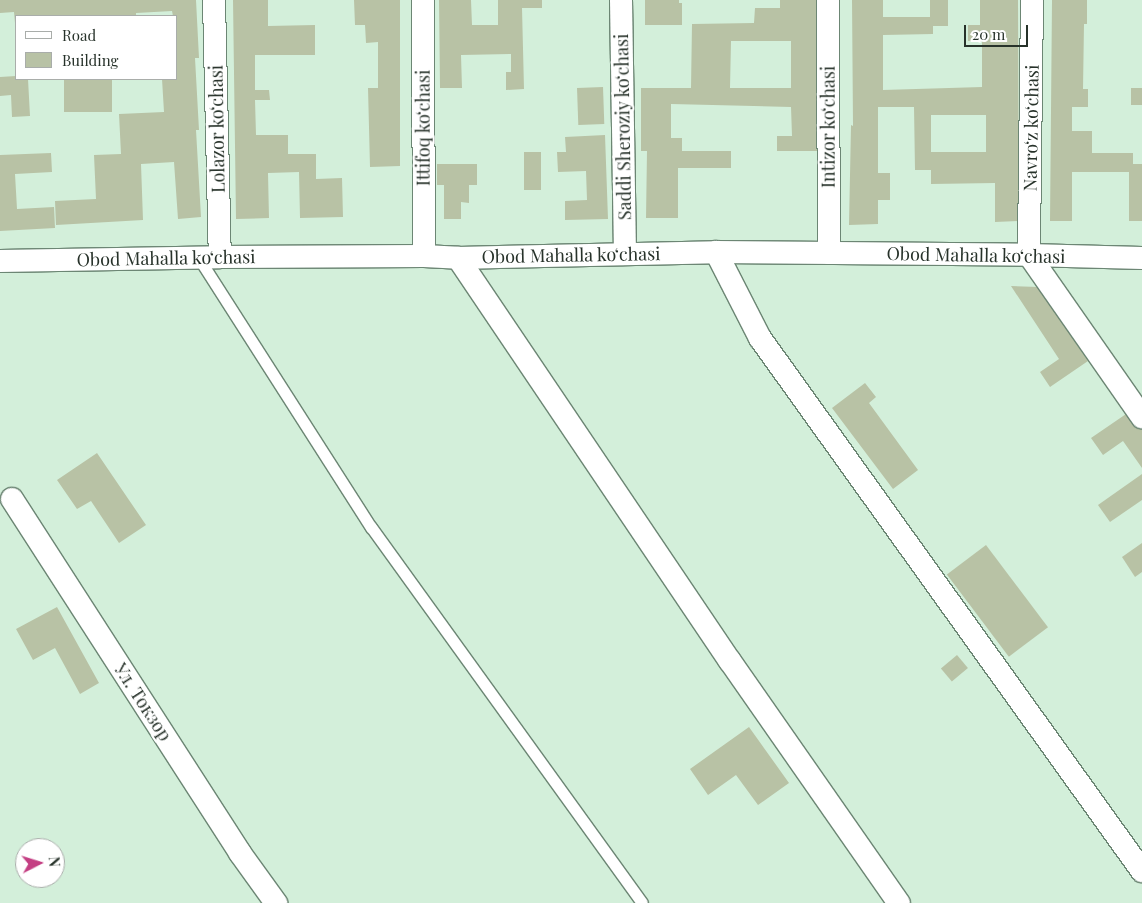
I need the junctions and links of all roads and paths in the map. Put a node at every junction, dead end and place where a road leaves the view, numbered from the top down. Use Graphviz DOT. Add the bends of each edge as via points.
graph roads {
  1 [pos="214,0"];
  2 [pos="423,0"];
  3 [pos="621,0"];
  4 [pos="828,0"];
  5 [pos="1032,0"];
  6 [pos="716,252"];
  7 [pos="829,253"];
  8 [pos="625,254"];
  9 [pos="1029,255"];
  10 [pos="424,256"];
  11 [pos="220,257"];
  12 [pos="198,258"];
  13 [pos="458,258"];
  14 [pos="1142,258"];
  15 [pos="0,261"];
  16 [pos="1142,417"];
  17 [pos="12,499"];
  18 [pos="1142,871"];
  19 [pos="276,903"];
  20 [pos="642,903"];
  21 [pos="899,903"];
  1 -- 11 [label="street, Lolazor ko‘chasi"];
  2 -- 10 [label="street, Ittifoq ko‘chasi"];
  3 -- 8 [label="street, Saddi Sheroziy koʻchasi"];
  4 -- 7 [label="street, Intizor koʻchasi"];
  5 -- 9 [label="street, Navro‘z ko‘chasi"];
  6 -- 7 [label="street, Obod Mahalla ko‘chasi"];
  6 -- 8 [label="street, Obod Mahalla ko‘chasi"];
  6 -- 18 [label="street" via="760,338"];
  7 -- 9 [label="street, Obod Mahalla ko‘chasi"];
  8 -- 13 [label="street, Obod Mahalla ko‘chasi"];
  9 -- 14 [label="street, Obod Mahalla ko‘chasi"];
  9 -- 16 [label="street"];
  10 -- 11 [label="street, Obod Mahalla ko‘chasi"];
  10 -- 13 [label="street, Obod Mahalla ko‘chasi"];
  11 -- 12 [label="street, Obod Mahalla ko‘chasi"];
  12 -- 15 [label="street, Obod Mahalla ko‘chasi"];
  12 -- 20 [label="lane" via="371,527"];
  13 -- 21 [label="street" via="730,661"];
  17 -- 19 [label="street, Ул. Токзор" via="240,853"];
}
